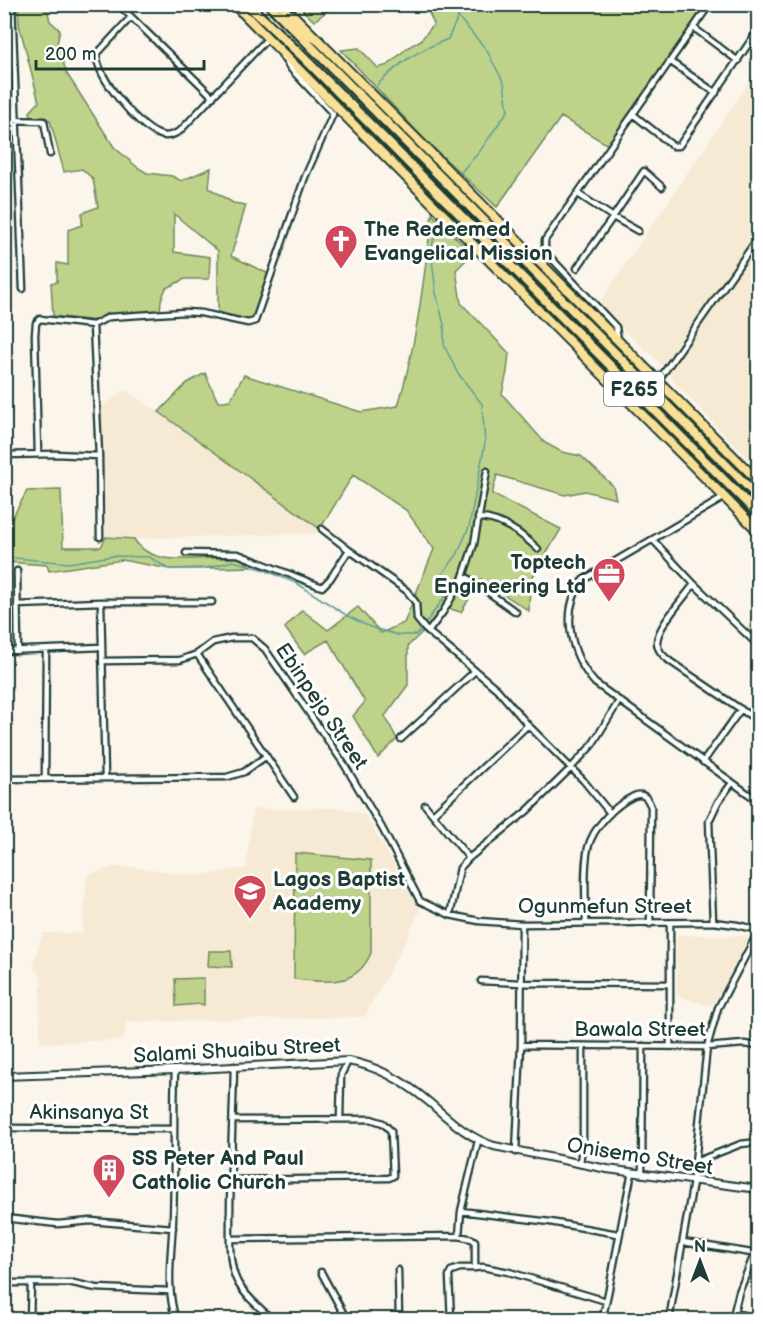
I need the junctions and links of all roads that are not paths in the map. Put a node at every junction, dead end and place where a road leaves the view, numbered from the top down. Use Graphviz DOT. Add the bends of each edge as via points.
graph roads {
  1 [pos="12,4"];
  2 [pos="118,4"];
  3 [pos="710,4"];
  4 [pos="241,6"];
  5 [pos="277,6"];
  6 [pos="131,17"];
  7 [pos="297,26"];
  8 [pos="694,28"];
  9 [pos="759,30"];
  10 [pos="268,38"];
  11 [pos="319,41"];
  12 [pos="311,48"];
  13 [pos="281,50"];
  14 [pos="738,61"];
  15 [pos="671,62"];
  16 [pos="716,93"];
  17 [pos="213,97"];
  18 [pos="634,115"];
  19 [pos="4,120"];
  20 [pos="16,120"];
  21 [pos="50,153"];
  22 [pos="662,187"];
  23 [pos="578,195"];
  24 [pos="613,217"];
  25 [pos="638,231"];
  26 [pos="759,238"];
  27 [pos="577,268"];
  28 [pos="23,289"];
  29 [pos="93,325"];
  30 [pos="618,340"];
  31 [pos="658,381"];
  32 [pos="38,454"];
  33 [pos="4,455"];
  34 [pos="99,456"];
  35 [pos="487,471"];
  36 [pos="759,481"];
  37 [pos="725,497"];
  38 [pos="759,497"];
  39 [pos="759,514"];
  40 [pos="478,518"];
  41 [pos="322,529"];
  42 [pos="759,531"];
  43 [pos="100,537"];
  44 [pos="653,540"];
  45 [pos="538,549"];
  46 [pos="350,550"];
  47 [pos="186,553"];
  48 [pos="17,571"];
  49 [pos="462,580"];
  50 [pos="694,584"];
  51 [pos="101,602"];
  52 [pos="212,602"];
  53 [pos="17,605"];
  54 [pos="516,612"];
  55 [pos="426,631"];
  56 [pos="759,645"];
  57 [pos="102,647"];
  58 [pos="46,650"];
  59 [pos="4,651"];
  60 [pos="18,651"];
  61 [pos="197,654"];
  62 [pos="102,661"];
  63 [pos="474,671"];
  64 [pos="619,701"];
  65 [pos="741,709"];
  66 [pos="759,721"];
  67 [pos="528,725"];
  68 [pos="401,739"];
  69 [pos="265,757"];
  70 [pos="703,762"];
  71 [pos="570,769"];
  72 [pos="105,778"];
  73 [pos="4,779"];
  74 [pos="45,779"];
  75 [pos="732,783"];
  76 [pos="294,797"];
  77 [pos="759,801"];
  78 [pos="425,805"];
  79 [pos="610,813"];
  80 [pos="433,814"];
  81 [pos="469,858"];
  82 [pos="450,915"];
  83 [pos="712,922"];
  84 [pos="586,923"];
  85 [pos="670,923"];
  86 [pos="522,924"];
  87 [pos="650,924"];
  88 [pos="759,931"];
  89 [pos="482,981"];
  90 [pos="521,983"];
  91 [pos="669,984"];
  92 [pos="521,1045"];
  93 [pos="583,1046"];
  94 [pos="643,1046"];
  95 [pos="670,1046"];
  96 [pos="759,1046"];
  97 [pos="706,1047"];
  98 [pos="348,1061"];
  99 [pos="234,1066"];
  100 [pos="176,1070"];
  101 [pos="4,1076"];
  102 [pos="339,1119"];
  103 [pos="233,1120"];
  104 [pos="4,1128"];
  105 [pos="174,1129"];
  106 [pos="478,1140"];
  107 [pos="759,1142"];
  108 [pos="516,1152"];
  109 [pos="695,1162"];
  110 [pos="580,1164"];
  111 [pos="632,1173"];
  112 [pos="642,1174"];
  113 [pos="229,1180"];
  114 [pos="693,1182"];
  115 [pos="759,1189"];
  116 [pos="461,1211"];
  117 [pos="4,1218"];
  118 [pos="173,1228"];
  119 [pos="618,1233"];
  120 [pos="459,1236"];
  121 [pos="230,1239"];
  122 [pos="683,1242"];
  123 [pos="759,1245"];
  124 [pos="757,1254"];
  125 [pos="475,1268"];
  126 [pos="398,1270"];
  127 [pos="321,1272"];
  128 [pos="4,1283"];
  129 [pos="30,1283"];
  130 [pos="170,1291"];
  131 [pos="606,1301"];
  132 [pos="733,1313"];
  133 [pos="759,1318"];
  134 [pos="30,1320"];
  135 [pos="176,1320"];
  136 [pos="273,1320"];
  137 [pos="347,1320"];
  138 [pos="399,1320"];
  139 [pos="451,1320"];
  140 [pos="602,1320"];
  141 [pos="669,1320"];
  142 [pos="732,1320"];
  1 -- 20 [label="street"];
  2 -- 6 [label="street"];
  3 -- 8 [label="street"];
  4 -- 10 [label="main road"];
  4 -- 39 [label="highway, F265" via="260,17 302,56"];
  5 -- 7 [label="highway"];
  5 -- 11 [label="main road"];
  5 -- 12 [label="highway, F265"];
  6 -- 17 [label="street"];
  6 -- 17 [label="street" via="97,54 102,74 125,107 151,130 168,136 180,131"];
  7 -- 11 [label="highway"];
  7 -- 12 [label="highway"];
  8 -- 14 [label="street"];
  8 -- 15 [label="street"];
  9 -- 14 [label="street"];
  10 -- 13 [label="main road"];
  10 -- 17 [label="street"];
  11 -- 30 [label="main road"];
  12 -- 38 [label="highway, F265"];
  13 -- 29 [label="street" via="290,68 333,114 305,177 255,321 185,312 109,317"];
  13 -- 37 [label="main road"];
  14 -- 16 [label="street"];
  15 -- 16 [label="street"];
  15 -- 18 [label="street"];
  16 -- 18 [label="street" via="677,146"];
  18 -- 23 [label="street"];
  19 -- 20 [label="street"];
  20 -- 21 [label="street" via="44,121"];
  20 -- 28 [label="street"];
  22 -- 24 [label="street" via="644,171"];
  23 -- 24 [label="street"];
  23 -- 30 [label="street" via="545,240 545,249 616,327"];
  24 -- 25 [label="street"];
  24 -- 27 [label="street"];
  26 -- 31 [label="street"];
  29 -- 32 [label="street" via="40,319 36,323"];
  29 -- 34 [label="street"];
  30 -- 31 [label="main road"];
  31 -- 36 [label="main road"];
  32 -- 33 [label="street"];
  32 -- 34 [label="street"];
  34 -- 43 [label="street"];
  35 -- 40 [label="street"];
  37 -- 42 [label="main road"];
  37 -- 44 [label="street"];
  40 -- 45 [label="street" via="503,524"];
  40 -- 49 [label="street"];
  41 -- 46 [label="street"];
  44 -- 50 [label="street"];
  44 -- 64 [label="street" via="583,580 571,605 572,635 580,662 595,684"];
  46 -- 47 [label="street" via="322,587 238,554"];
  46 -- 55 [label="street" via="407,591"];
  48 -- 53 [label="street"];
  49 -- 54 [label="street" via="468,578"];
  49 -- 55 [label="street"];
  50 -- 56 [label="street"];
  50 -- 65 [label="street" via="660,631 660,653"];
  51 -- 52 [label="street"];
  51 -- 53 [label="street"];
  51 -- 57 [label="street"];
  53 -- 60 [label="street"];
  55 -- 63 [label="street"];
  57 -- 58 [label="street"];
  57 -- 62 [label="street"];
  58 -- 60 [label="street"];
  58 -- 74 [label="street"];
  59 -- 60 [label="street"];
  61 -- 62 [label="street, Ebinpejo Street" via="180,660"];
  61 -- 69 [label="street"];
  61 -- 82 [label="street, Ebinpejo Street" via="213,642 232,638 252,638 265,649 344,764 420,901"];
  62 -- 72 [label="street"];
  63 -- 67 [label="street" via="497,689"];
  63 -- 68 [label="street"];
  64 -- 70 [label="street"];
  64 -- 71 [label="street" via="592,744"];
  65 -- 66 [label="street"];
  65 -- 70 [label="street"];
  67 -- 71 [label="street"];
  67 -- 80 [label="street"];
  69 -- 72 [label="street" via="236,776"];
  69 -- 76 [label="street"];
  70 -- 75 [label="street"];
  71 -- 79 [label="street"];
  71 -- 81 [label="street" via="527,811"];
  72 -- 74 [label="street"];
  73 -- 74 [label="street"];
  75 -- 77 [label="street"];
  75 -- 83 [label="street" via="709,821"];
  78 -- 80 [label="street"];
  79 -- 84 [label="street" via="589,846"];
  79 -- 87 [label="street" via="636,795 642,795 651,807"];
  80 -- 81 [label="street"];
  81 -- 82 [label="street" via="457,875"];
  82 -- 86 [label="street, Ogunmefun Street"];
  83 -- 85 [label="street, Ogunmefun Street"];
  83 -- 88 [label="street, Ogunmefun Street"];
  84 -- 86 [label="street, Ogunmefun Street"];
  84 -- 87 [label="street, Ogunmefun Street"];
  85 -- 87 [label="street, Ogunmefun Street"];
  85 -- 91 [label="street"];
  86 -- 90 [label="street"];
  88 -- 97 [label="street" via="718,1008"];
  89 -- 90 [label="street"];
  90 -- 91 [label="street"];
  90 -- 92 [label="street"];
  91 -- 95 [label="street"];
  92 -- 93 [label="street, Bawala Street"];
  92 -- 108 [label="street"];
  93 -- 94 [label="street, Bawala Street"];
  93 -- 110 [label="street"];
  94 -- 95 [label="street, Bawala Street"];
  94 -- 112 [label="street"];
  95 -- 97 [label="street, Bawala Street"];
  96 -- 97 [label="street, Bawala Street"];
  97 -- 109 [label="street"];
  98 -- 99 [label="street, Salami Shuaibu Street"];
  98 -- 102 [label="street" via="341,1075"];
  98 -- 106 [label="street, Salami Shuaibu Street" via="396,1078"];
  99 -- 100 [label="street, Salami Shuaibu Street"];
  99 -- 103 [label="street"];
  100 -- 101 [label="street, Salami Shuaibu Street"];
  100 -- 105 [label="street"];
  102 -- 103 [label="street"];
  102 -- 113 [label="street" via="371,1119 391,1131 393,1176"];
  103 -- 113 [label="street"];
  104 -- 105 [label="street, Akinsanya St"];
  105 -- 118 [label="street"];
  106 -- 108 [label="street, Salami Shuaibu Street"];
  106 -- 116 [label="street"];
  107 -- 109 [label="street" via="741,1144"];
  108 -- 110 [label="street, Onisemo Street"];
  109 -- 114 [label="street"];
  110 -- 111 [label="street, Onisemo Street"];
  111 -- 112 [label="street, Onisemo Street"];
  111 -- 119 [label="street"];
  112 -- 114 [label="street, Onisemo Street"];
  113 -- 121 [label="street"];
  114 -- 115 [label="street, Onisemo Street"];
  114 -- 122 [label="street"];
  116 -- 119 [label="street"];
  116 -- 120 [label="street"];
  117 -- 118 [label="street"];
  118 -- 130 [label="street"];
  119 -- 131 [label="street"];
  120 -- 121 [label="street"];
  120 -- 125 [label="street" via="475,1241"];
  121 -- 136 [label="street" via="238,1284"];
  122 -- 124 [label="street"];
  122 -- 141 [label="street"];
  123 -- 124 [label="street"];
  124 -- 132 [label="street"];
  125 -- 131 [label="street" via="508,1272"];
  125 -- 139 [label="street" via="451,1271"];
  126 -- 138 [label="street"];
  127 -- 137 [label="street"];
  128 -- 129 [label="street"];
  129 -- 130 [label="street" via="72,1282 96,1288"];
  129 -- 134 [label="street"];
  130 -- 135 [label="street"];
  131 -- 140 [label="street"];
  132 -- 133 [label="street"];
  132 -- 142 [label="street"];
}
